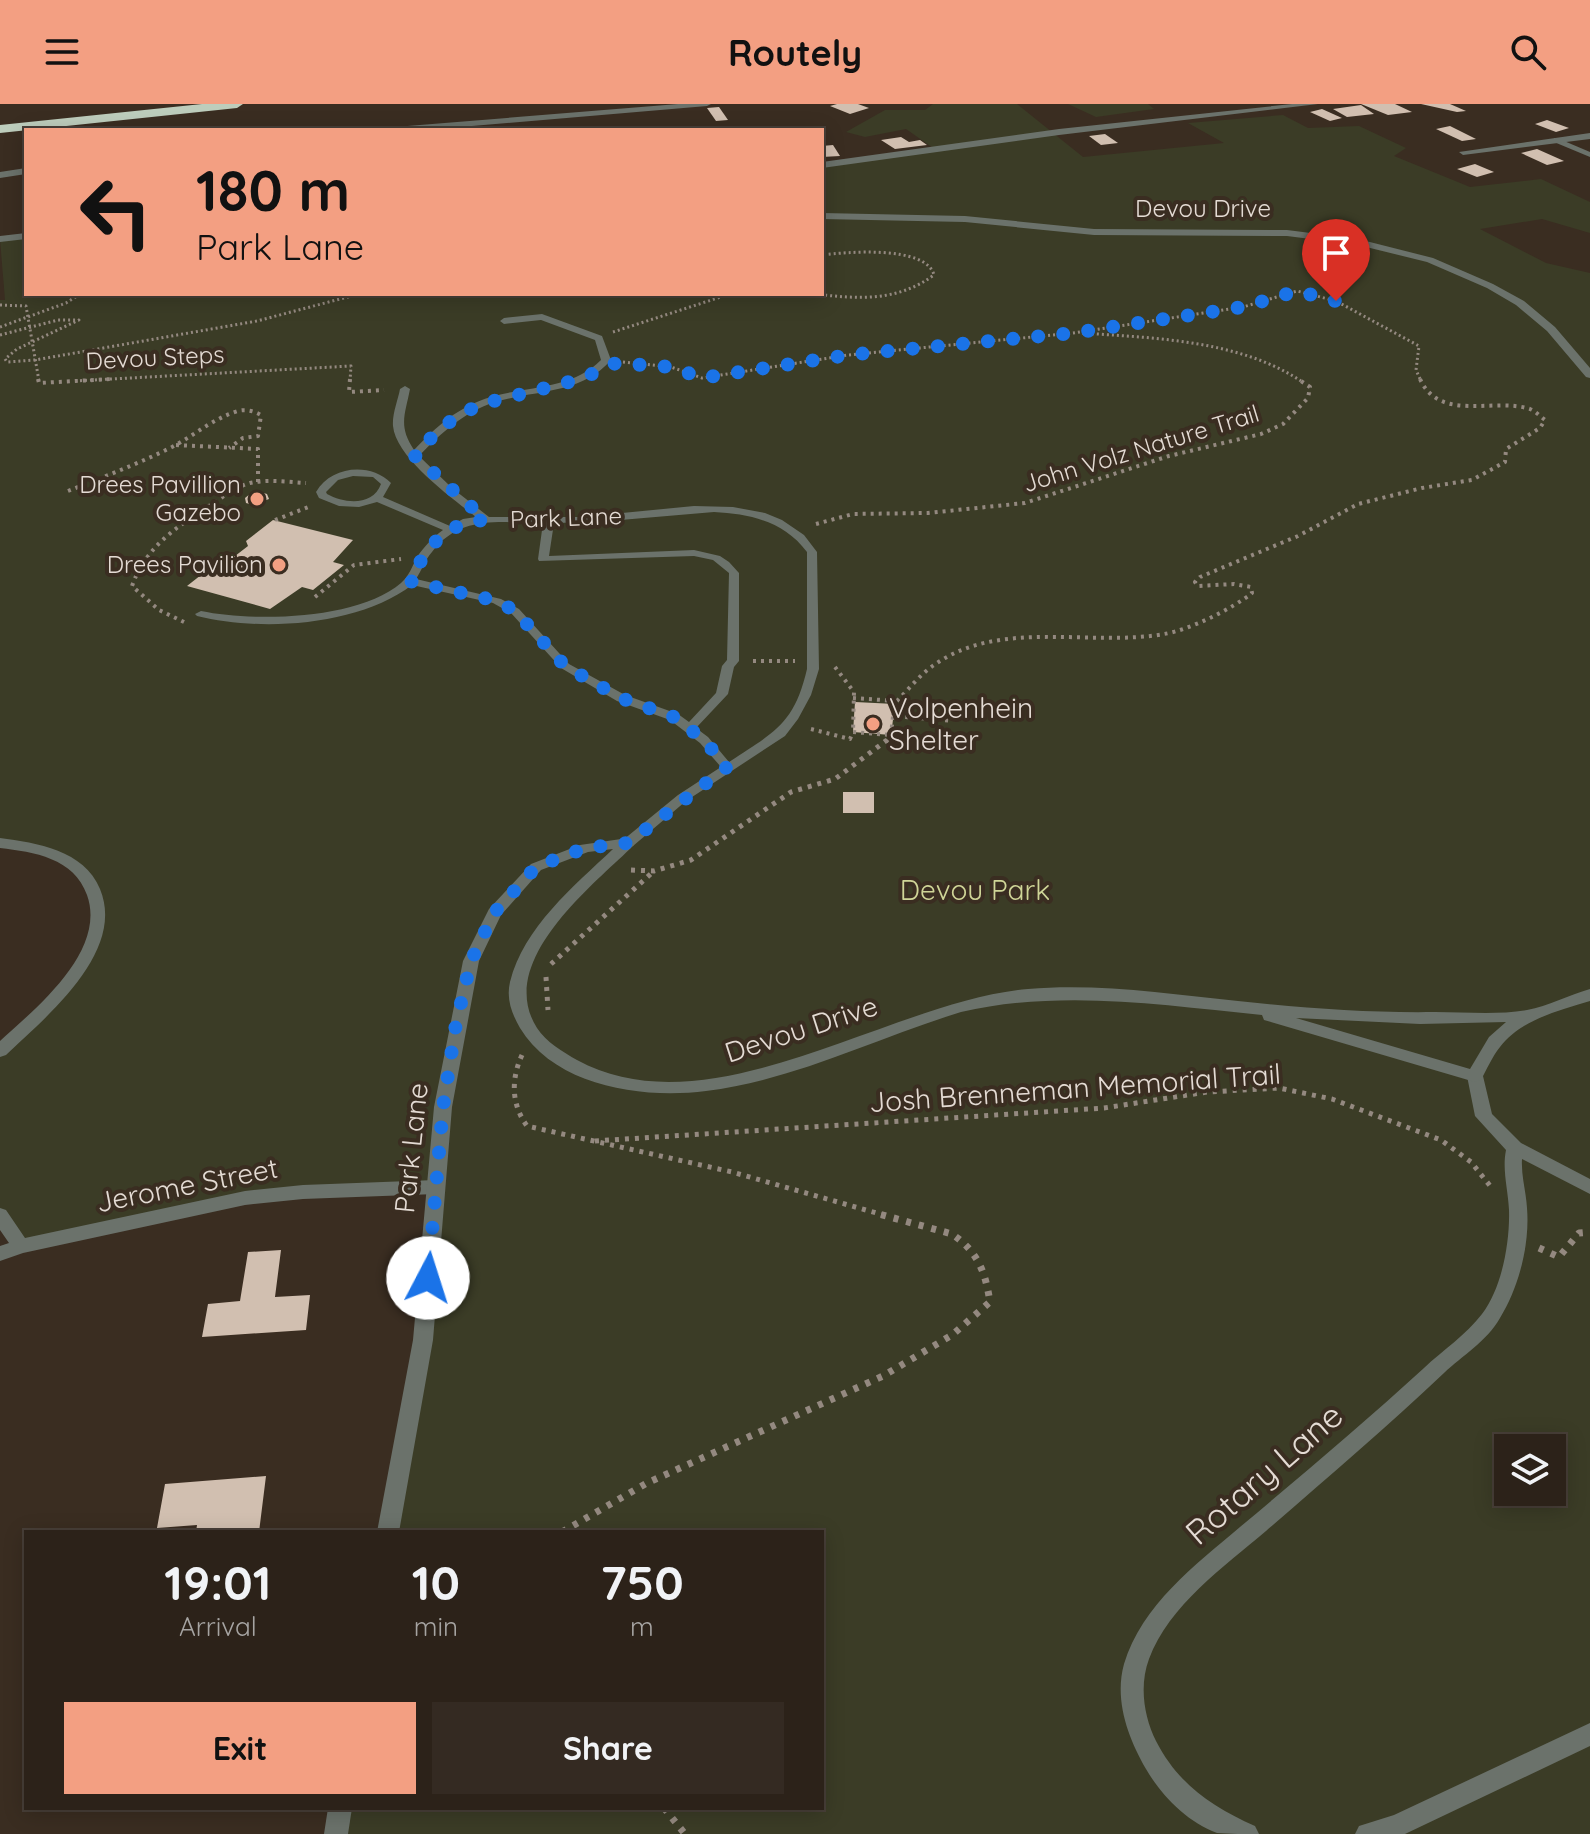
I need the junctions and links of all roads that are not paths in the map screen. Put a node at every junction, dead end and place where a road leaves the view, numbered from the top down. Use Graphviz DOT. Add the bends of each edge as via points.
graph roads {
  1 [pos="110,104"];
  2 [pos="237,104"];
  3 [pos="707,104"];
  4 [pos="1306,104"];
  5 [pos="153,113"];
  6 [pos="0,116"];
  7 [pos="32,128"];
  8 [pos="46,128"];
  9 [pos="419,128"];
  10 [pos="24,129"];
  11 [pos="24,131"];
  12 [pos="0,132"];
  13 [pos="1590,136"];
  14 [pos="1557,140"];
  15 [pos="1463,152"];
  16 [pos="1590,155"];
  17 [pos="824,165"];
  18 [pos="24,171"];
  19 [pos="0,175"];
  20 [pos="824,216"];
  21 [pos="24,236"];
  22 [pos="0,239"];
  23 [pos="504,321"];
  24 [pos="1590,375"];
  25 [pos="405,389"];
  26 [pos="414,455"];
  27 [pos="376,498"];
  28 [pos="486,520"];
  29 [pos="549,521"];
  30 [pos="449,529"];
  31 [pos="409,581"];
  32 [pos="201,614"];
  33 [pos="689,729"];
  34 [pos="727,767"];
  35 [pos="0,843"];
  36 [pos="628,843"];
  37 [pos="1590,995"];
  38 [pos="1239,1007"];
  39 [pos="1530,1015"];
  40 [pos="0,1051"];
  41 [pos="1475,1076"];
  42 [pos="1515,1148"];
  43 [pos="436,1187"];
  44 [pos="1590,1187"];
  45 [pos="0,1215"];
  46 [pos="21,1246"];
  47 [pos="0,1254"];
  48 [pos="388,1530"];
  49 [pos="1590,1734"];
  50 [pos="340,1810"];
  51 [pos="336,1834"];
  52 [pos="1247,1834"];
  53 [pos="1367,1834"];
  1 -- 6 [label="highway"];
  2 -- 5 [label="highway"];
  3 -- 9 [label="street"];
  4 -- 17 [label="street"];
  5 -- 7 [label="highway"];
  5 -- 8 [label="highway"];
  10 -- 12 [label="highway"];
  11 -- 12 [label="highway"];
  13 -- 14 [label="street"];
  14 -- 15 [label="street"];
  14 -- 16 [label="lane"];
  18 -- 19 [label="street"];
  20 -- 24 [label="street, Devou Drive" via="965,219 1094,232 1287,233 1358,242 1430,260 1520,303 1551,329"];
  21 -- 22 [label="street"];
  23 -- 26 [label="lane" via="542,317 599,338 606,360 581,379 478,405 443,426"];
  25 -- 26 [label="lane" via="398,427"];
  26 -- 28 [label="lane"];
  27 -- 27 [label="lane" via="346,505 328,501 321,492 327,481 345,474 376,475 386,483"];
  27 -- 30 [label="lane"];
  28 -- 29 [label="lane, Park Lane"];
  28 -- 30 [label="lane, Park Lane"];
  29 -- 33 [label="lane" via="543,559 694,553 713,555 734,573 733,661 722,694"];
  29 -- 34 [label="lane, Park Lane" via="727,510 783,523 805,541 815,568 810,686 781,733"];
  30 -- 31 [label="lane" via="423,556"];
  31 -- 32 [label="lane" via="393,595 332,613 262,622"];
  31 -- 33 [label="lane" via="497,601 515,611 565,666 590,683 674,717"];
  33 -- 34 [label="lane"];
  34 -- 36 [label="lane, Park Lane"];
  35 -- 40 [label="street" via="61,856 85,874 101,911 98,933 83,963"];
  36 -- 38 [label="street, Devou Drive" via="539,936 516,981 518,1015 547,1051 565,1064 611,1080 691,1086 761,1075 943,1011 1009,997 1165,997"];
  36 -- 43 [label="street, Park Lane" via="585,848 536,867 494,913 471,961 456,1024"];
  37 -- 39 [label="street, Devou Drive"];
  38 -- 39 [label="street, Devou Drive" via="1461,1020"];
  38 -- 41 [label="street, Devou Drive"];
  39 -- 41 [label="street, Devou Drive" via="1499,1034"];
  41 -- 42 [label="street" via="1484,1116"];
  42 -- 44 [label="street"];
  42 -- 52 [label="street, Rotary Lane" via="1511,1167 1518,1221 1507,1281 1492,1315 1192,1583 1139,1653 1131,1683 1135,1722 1158,1772 1188,1803"];
  43 -- 46 [label="street, Jerome Street" via="245,1198"];
  43 -- 48 [label="street, Park Lane" via="423,1340"];
  45 -- 46 [label="street"];
  46 -- 47 [label="street, Jerome Street"];
  49 -- 53 [label="street" via="1396,1826"];
  50 -- 51 [label="street"];
}
